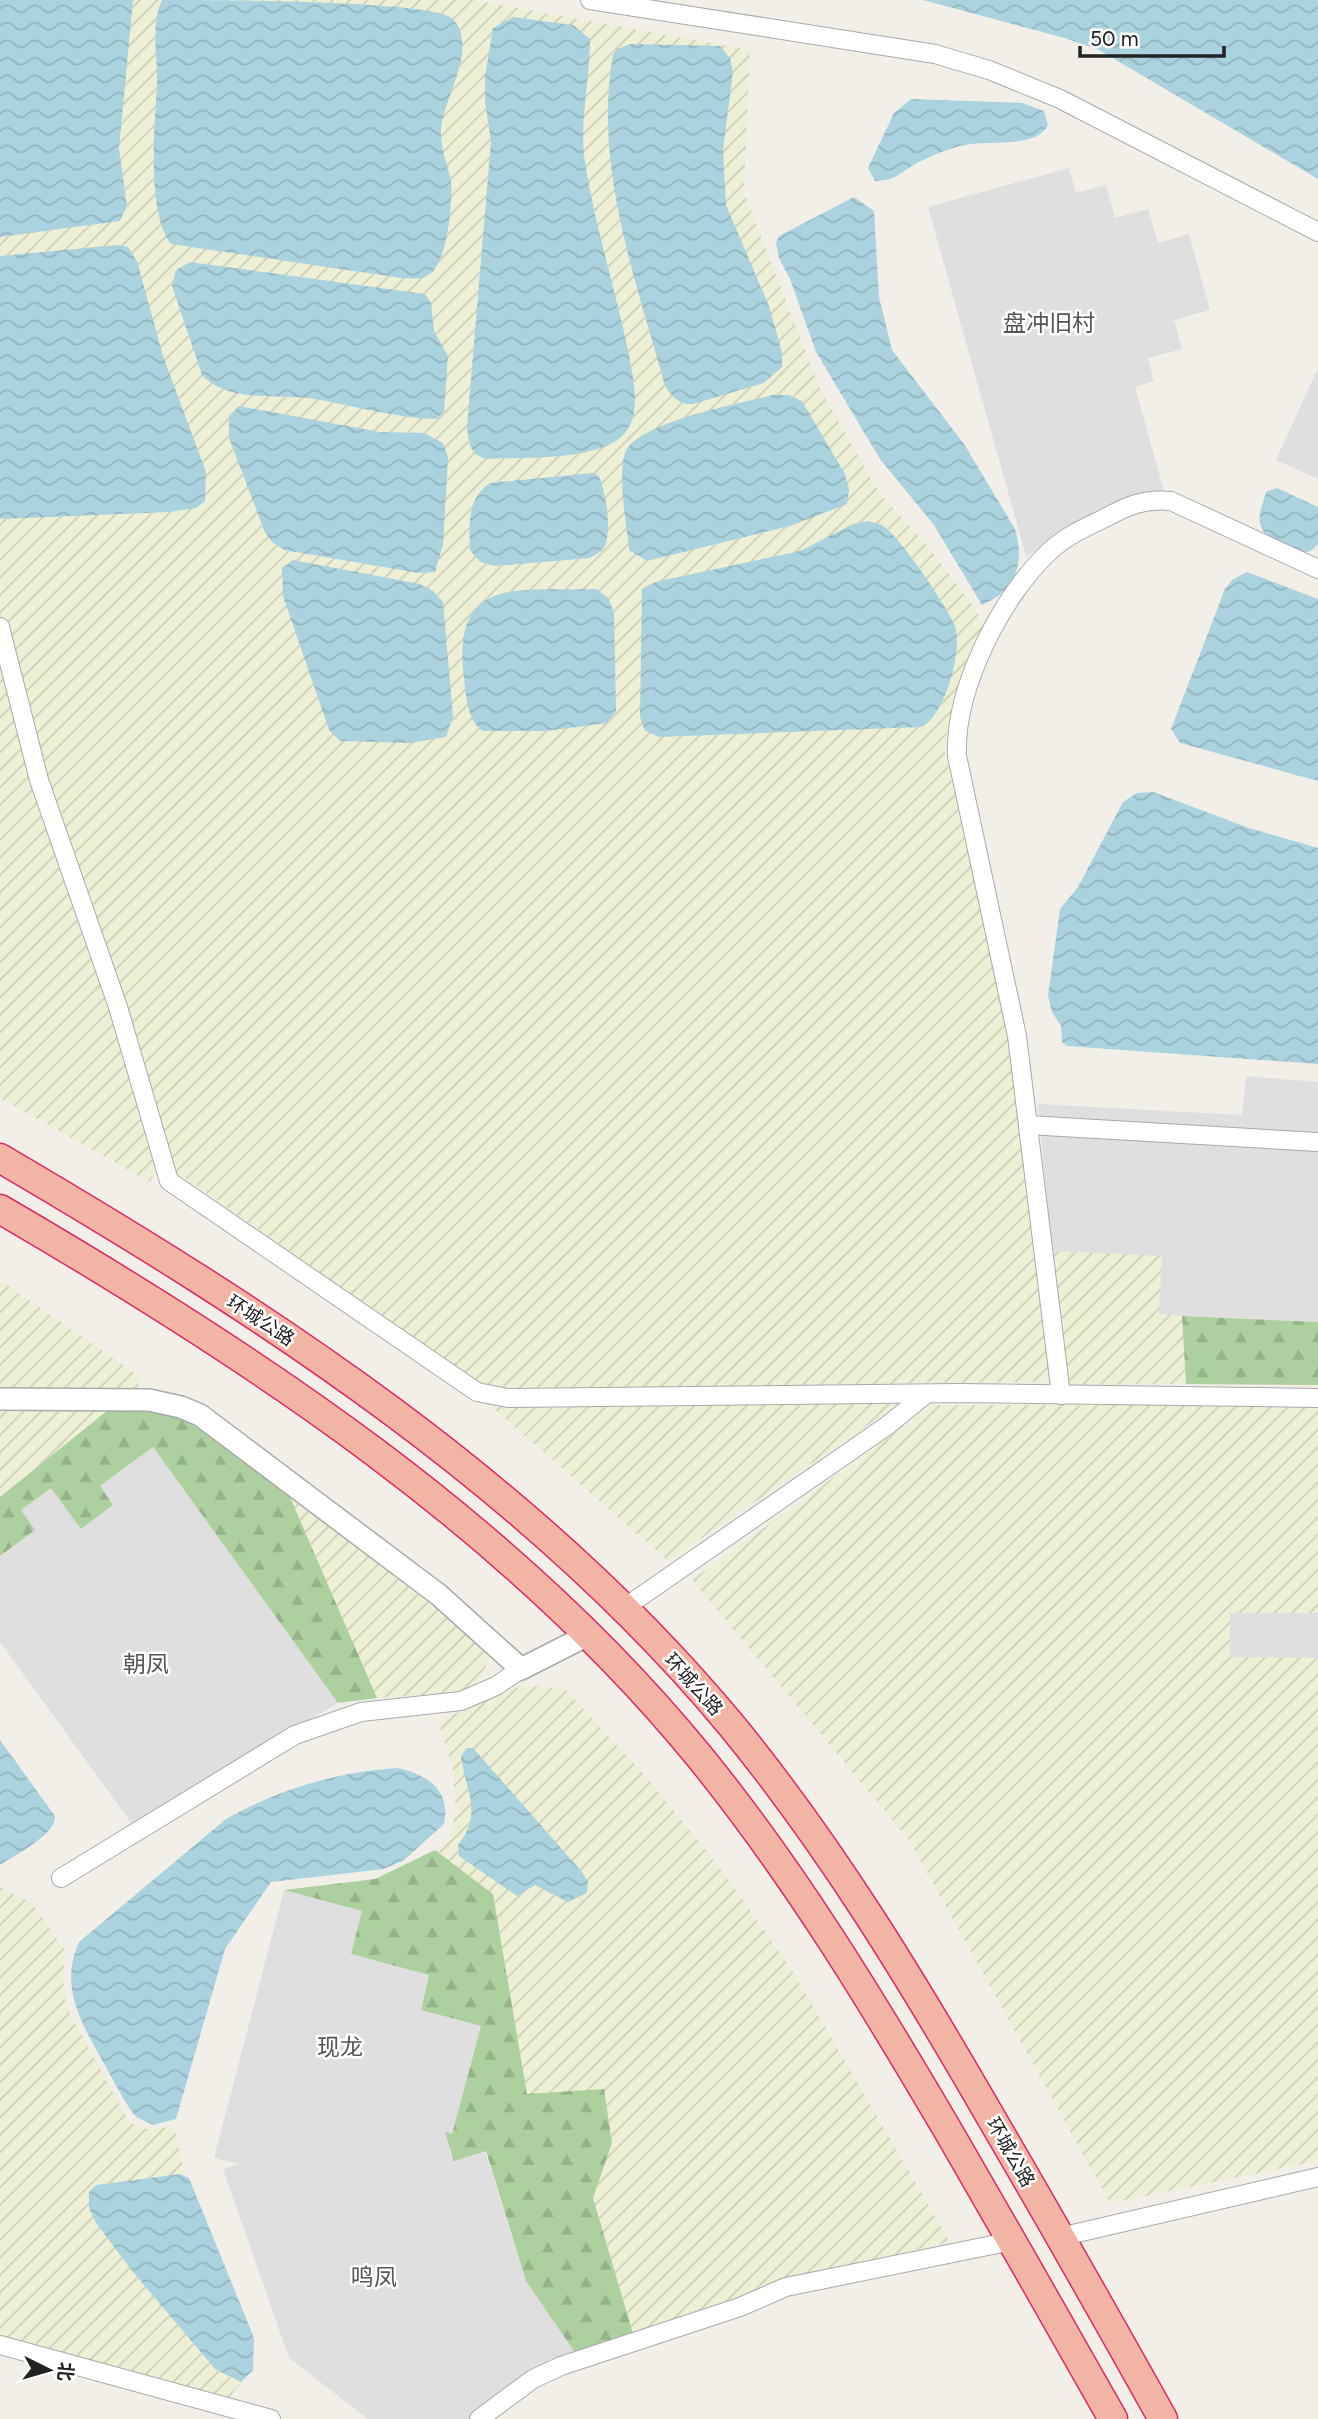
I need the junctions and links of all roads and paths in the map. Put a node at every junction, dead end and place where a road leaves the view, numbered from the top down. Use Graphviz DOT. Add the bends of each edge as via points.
graph roads {
  1 [pos="590,0"];
  2 [pos="1318,232"];
  3 [pos="1318,569"];
  4 [pos="0,627"];
  5 [pos="1028,1125"];
  6 [pos="1318,1142"];
  7 [pos="0,1158"];
  8 [pos="0,1209"];
  9 [pos="926,1394"];
  10 [pos="1060,1395"];
  11 [pos="1318,1398"];
  12 [pos="0,1399"];
  13 [pos="624,1608"];
  14 [pos="588,1635"];
  15 [pos="521,1669"];
  16 [pos="61,1878"];
  17 [pos="1318,2177"];
  18 [pos="1060,2237"];
  19 [pos="1012,2241"];
  20 [pos="0,2345"];
  21 [pos="271,2419"];
  22 [pos="479,2419"];
  23 [pos="1113,2419"];
  24 [pos="1163,2419"];
  1 -- 2 [label="street" via="935,54 981,67 1060,99"];
  3 -- 5 [label="street" via="1171,501 1133,503 1050,550 1007,604 985,644 960,711 957,756 1017,1036"];
  4 -- 9 [label="street" via="40,780 118,1007 169,1181 483,1395"];
  5 -- 6 [label="street"];
  5 -- 10 [label="street"];
  7 -- 13 [label="highway, 环城公路" via="208,1285 423,1434 500,1494"];
  8 -- 14 [label="highway" via="272,1381 397,1470 471,1528"];
  9 -- 10 [label="street"];
  9 -- 13 [label="street"];
  10 -- 11 [label="street"];
  12 -- 15 [label="street" via="149,1400 200,1415 439,1595"];
  13 -- 18 [label="highway, 环城公路" via="729,1724 842,1874 936,2023"];
  14 -- 15 [label="street"];
  14 -- 19 [label="highway" via="696,1753 806,1900 863,1987"];
  15 -- 16 [label="street" via="461,1701 361,1712 295,1735"];
  17 -- 18 [label="street"];
  18 -- 24 [label="highway, 环城公路"];
  19 -- 22 [label="street" via="786,2287 740,2307 561,2366 533,2379"];
  19 -- 23 [label="highway"];
  20 -- 21 [label="street"];
}
